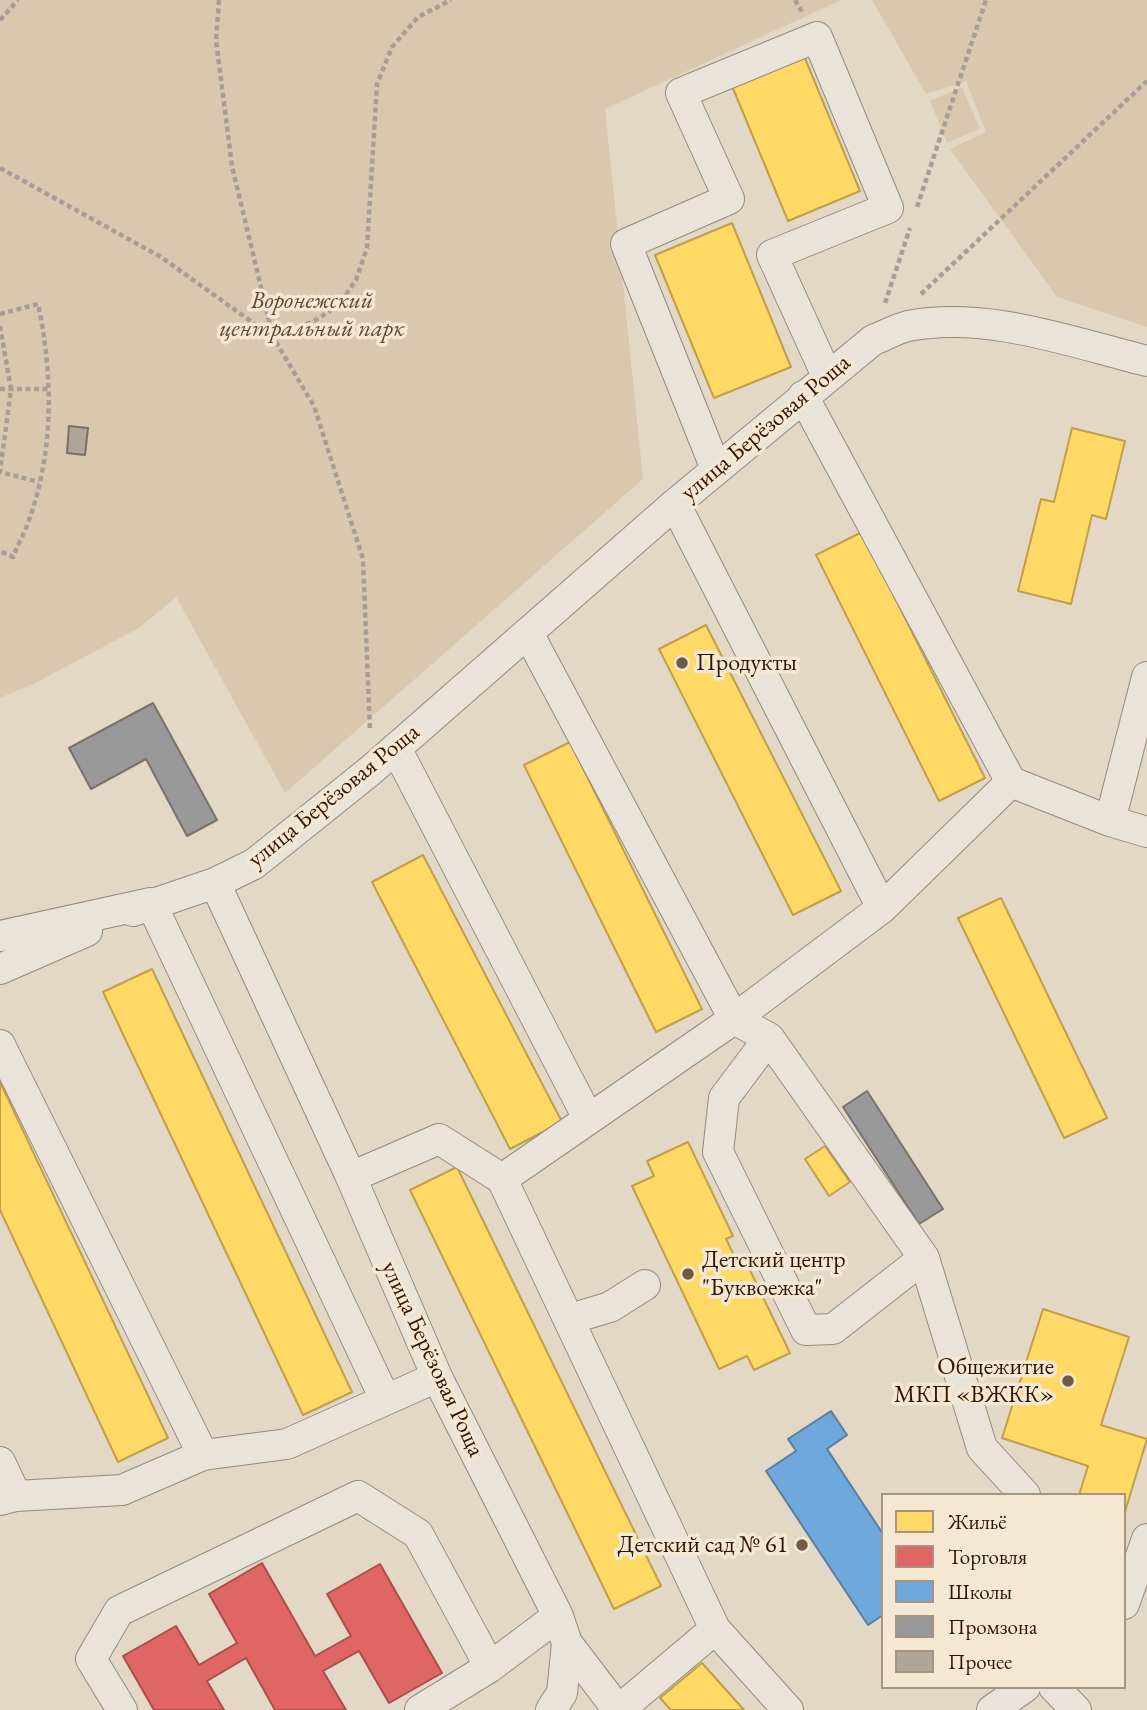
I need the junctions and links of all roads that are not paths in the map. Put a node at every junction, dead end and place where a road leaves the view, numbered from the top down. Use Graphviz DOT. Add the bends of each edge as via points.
graph roads {
  1 [pos="1147,361"];
  2 [pos="827,376"];
  3 [pos="803,396"];
  4 [pos="716,469"];
  5 [pos="675,503"];
  6 [pos="528,633"];
  7 [pos="1147,677"];
  8 [pos="396,748"];
  9 [pos="1011,782"];
  10 [pos="1110,821"];
  11 [pos="1147,832"];
  12 [pos="215,883"];
  13 [pos="151,903"];
  14 [pos="882,908"];
  15 [pos="0,936"];
  16 [pos="0,969"];
  17 [pos="734,1019"];
  18 [pos="769,1038"];
  19 [pos="0,1045"];
  20 [pos="588,1118"];
  21 [pos="351,1177"];
  22 [pos="502,1179"];
  23 [pos="924,1258"];
  24 [pos="645,1284"];
  25 [pos="570,1319"];
  26 [pos="437,1377"];
  27 [pos="385,1399"];
  28 [pos="203,1454"];
  29 [pos="0,1462"];
  30 [pos="1023,1493"];
  31 [pos="8,1498"];
  32 [pos="1147,1539"];
  33 [pos="1126,1598"];
  34 [pos="562,1629"];
  35 [pos="715,1629"];
  36 [pos="490,1667"];
  37 [pos="1022,1689"];
  38 [pos="1056,1689"];
  39 [pos="122,1710"];
  40 [pos="420,1710"];
  41 [pos="551,1710"];
  42 [pos="618,1710"];
  43 [pos="788,1710"];
  44 [pos="992,1710"];
  45 [pos="1076,1710"];
  1 -- 2 [label="street, улица Берёзовая Роща" via="1007,326 950,322 906,327 873,340"];
  2 -- 3 [label="street, улица Берёзовая Роща"];
  2 -- 4 [label="street" via="772,256 888,208 817,37 681,93 729,199 626,244"];
  3 -- 4 [label="street, улица Берёзовая Роща"];
  3 -- 9 [label="street"];
  4 -- 5 [label="street, улица Берёзовая Роща"];
  5 -- 6 [label="street, улица Берёзовая Роща"];
  5 -- 14 [label="street"];
  6 -- 8 [label="street, улица Берёзовая Роща"];
  6 -- 17 [label="street"];
  7 -- 10 [label="street"];
  8 -- 12 [label="street, улица Берёзовая Роща" via="254,864"];
  8 -- 20 [label="street"];
  9 -- 10 [label="street"];
  9 -- 14 [label="street"];
  10 -- 11 [label="street"];
  12 -- 13 [label="street"];
  12 -- 21 [label="street, улица Берёзовая Роща"];
  13 -- 15 [label="street"];
  13 -- 16 [label="street"];
  13 -- 27 [label="street"];
  14 -- 17 [label="street"];
  17 -- 18 [label="street"];
  17 -- 20 [label="street"];
  18 -- 23 [label="street"];
  18 -- 23 [label="street" via="724,1098 718,1152 806,1330 833,1329"];
  19 -- 28 [label="street"];
  20 -- 22 [label="street"];
  21 -- 22 [label="street" via="439,1139"];
  21 -- 26 [label="street, улица Берёзовая Роща"];
  22 -- 25 [label="street"];
  23 -- 30 [label="street" via="982,1448"];
  24 -- 25 [label="street" via="610,1307"];
  25 -- 35 [label="street"];
  26 -- 27 [label="street"];
  26 -- 34 [label="street, улица Берёзовая Роща"];
  27 -- 28 [label="street" via="287,1444"];
  28 -- 31 [label="street" via="122,1490"];
  29 -- 31 [label="street"];
  32 -- 33 [label="street"];
  34 -- 36 [label="street"];
  34 -- 41 [label="street" via="562,1693"];
  34 -- 42 [label="street, улица Берёзовая Роща"];
  35 -- 42 [label="street"];
  35 -- 43 [label="street"];
  36 -- 39 [label="street" via="418,1534 358,1496 119,1611 92,1659"];
  36 -- 40 [label="street"];
  37 -- 44 [label="street"];
  38 -- 45 [label="street"];
}
